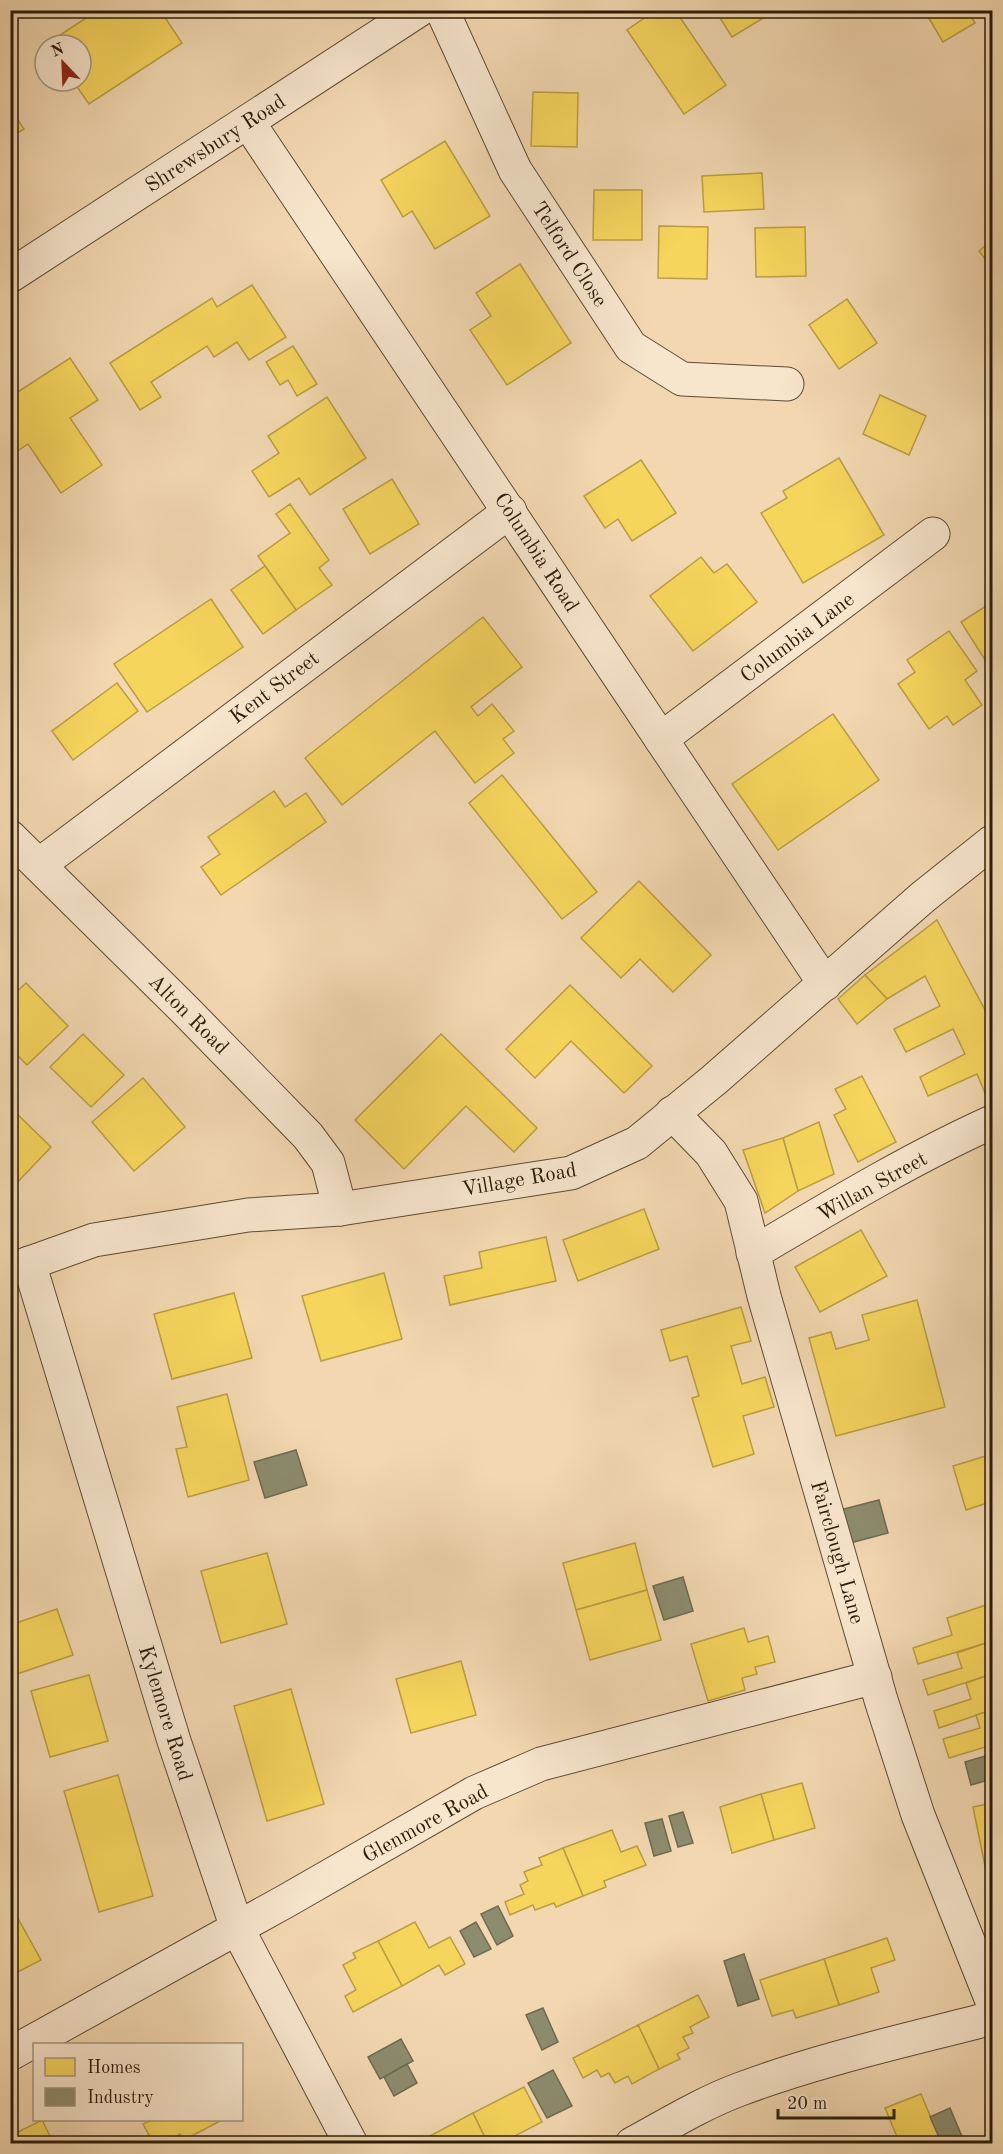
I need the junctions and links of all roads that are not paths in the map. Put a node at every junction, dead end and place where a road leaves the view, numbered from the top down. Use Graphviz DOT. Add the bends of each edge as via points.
graph roads {
  1 [pos="419,10"];
  2 [pos="442,10"];
  3 [pos="248,122"];
  4 [pos="10,276"];
  5 [pos="787,384"];
  6 [pos="510,510"];
  7 [pos="933,534"];
  8 [pos="661,739"];
  9 [pos="10,837"];
  10 [pos="993,842"];
  11 [pos="39,865"];
  12 [pos="825,984"];
  13 [pos="672,1113"];
  14 [pos="993,1122"];
  15 [pos="340,1209"];
  16 [pos="753,1253"];
  17 [pos="20,1266"];
  18 [pos="875,1677"];
  19 [pos="237,1928"];
  20 [pos="993,2001"];
  21 [pos="993,2018"];
  22 [pos="10,2054"];
  23 [pos="351,2144"];
  24 [pos="632,2144"];
  1 -- 3 [label="street, Shrewsbury Road"];
  2 -- 5 [label="street, Telford Close" via="514,170 631,347 682,379"];
  3 -- 4 [label="street, Shrewsbury Road"];
  3 -- 6 [label="street, Columbia Road"];
  6 -- 8 [label="street, Columbia Road"];
  6 -- 11 [label="street, Kent Street"];
  7 -- 8 [label="street, Columbia Lane"];
  8 -- 12 [label="street, Columbia Road"];
  9 -- 11 [label="street, Alton Road"];
  10 -- 12 [label="street, Village Road" via="923,897"];
  11 -- 15 [label="street, Alton Road" via="308,1136 328,1163"];
  12 -- 13 [label="street, Village Road"];
  13 -- 15 [label="street, Village Road" via="637,1143 571,1173"];
  13 -- 16 [label="street, Fairclough Lane" via="711,1153 741,1201"];
  14 -- 16 [label="street, Willan Street" via="842,1201"];
  15 -- 17 [label="street, Village Road" via="248,1215 94,1240"];
  16 -- 18 [label="street, Fairclough Lane"];
  17 -- 19 [label="street, Kylemore Road"];
  18 -- 19 [label="street, Glenmore Road" via="541,1764 474,1793"];
  18 -- 20 [label="street, Fairclough Lane" via="918,1815"];
  19 -- 22 [label="street, Glenmore Road"];
  19 -- 23 [label="street, Kylemore Road"];
  21 -- 24 [label="street" via="739,2090 700,2106"];
}
